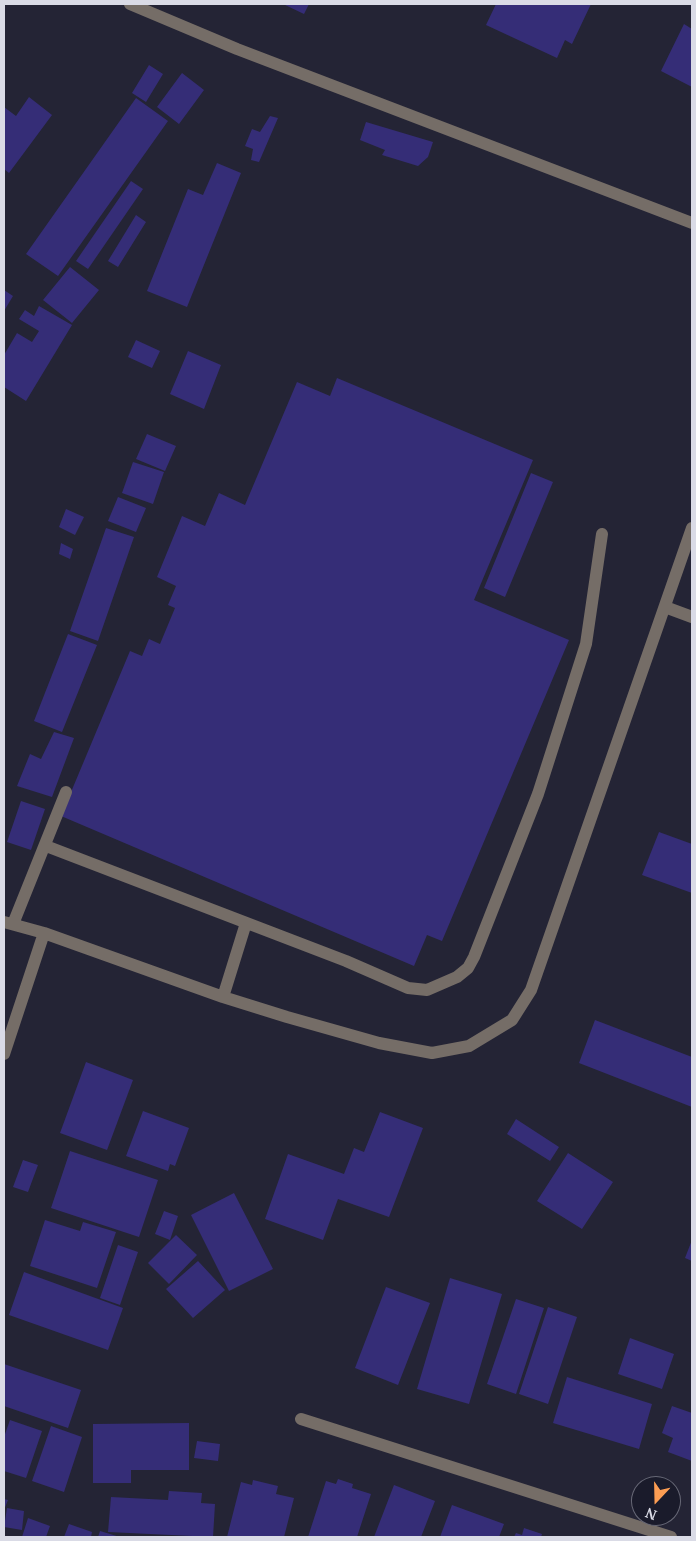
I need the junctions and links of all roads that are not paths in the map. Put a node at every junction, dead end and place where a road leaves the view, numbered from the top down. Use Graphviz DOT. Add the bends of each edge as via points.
graph roads {
  1 [pos="130,4"];
  2 [pos="692,223"];
  3 [pos="692,528"];
  4 [pos="602,534"];
  5 [pos="665,607"];
  6 [pos="692,618"];
  7 [pos="66,792"];
  8 [pos="46,846"];
  9 [pos="8,923"];
  10 [pos="246,923"];
  11 [pos="44,933"];
  12 [pos="223,997"];
  13 [pos="4,1054"];
  14 [pos="301,1419"];
  15 [pos="671,1537"];
  1 -- 2 [label="street" via="237,49"];
  3 -- 5 [label="street"];
  4 -- 10 [label="street" via="586,644 538,794 468,968 457,977 427,990 408,988"];
  5 -- 6 [label="street"];
  5 -- 12 [label="street" via="532,990 512,1020 469,1046 432,1053 379,1043"];
  7 -- 8 [label="street"];
  8 -- 9 [label="street"];
  8 -- 10 [label="street"];
  9 -- 11 [label="street"];
  10 -- 12 [label="street"];
  11 -- 12 [label="street"];
  11 -- 13 [label="street"];
  14 -- 15 [label="street"];
}
